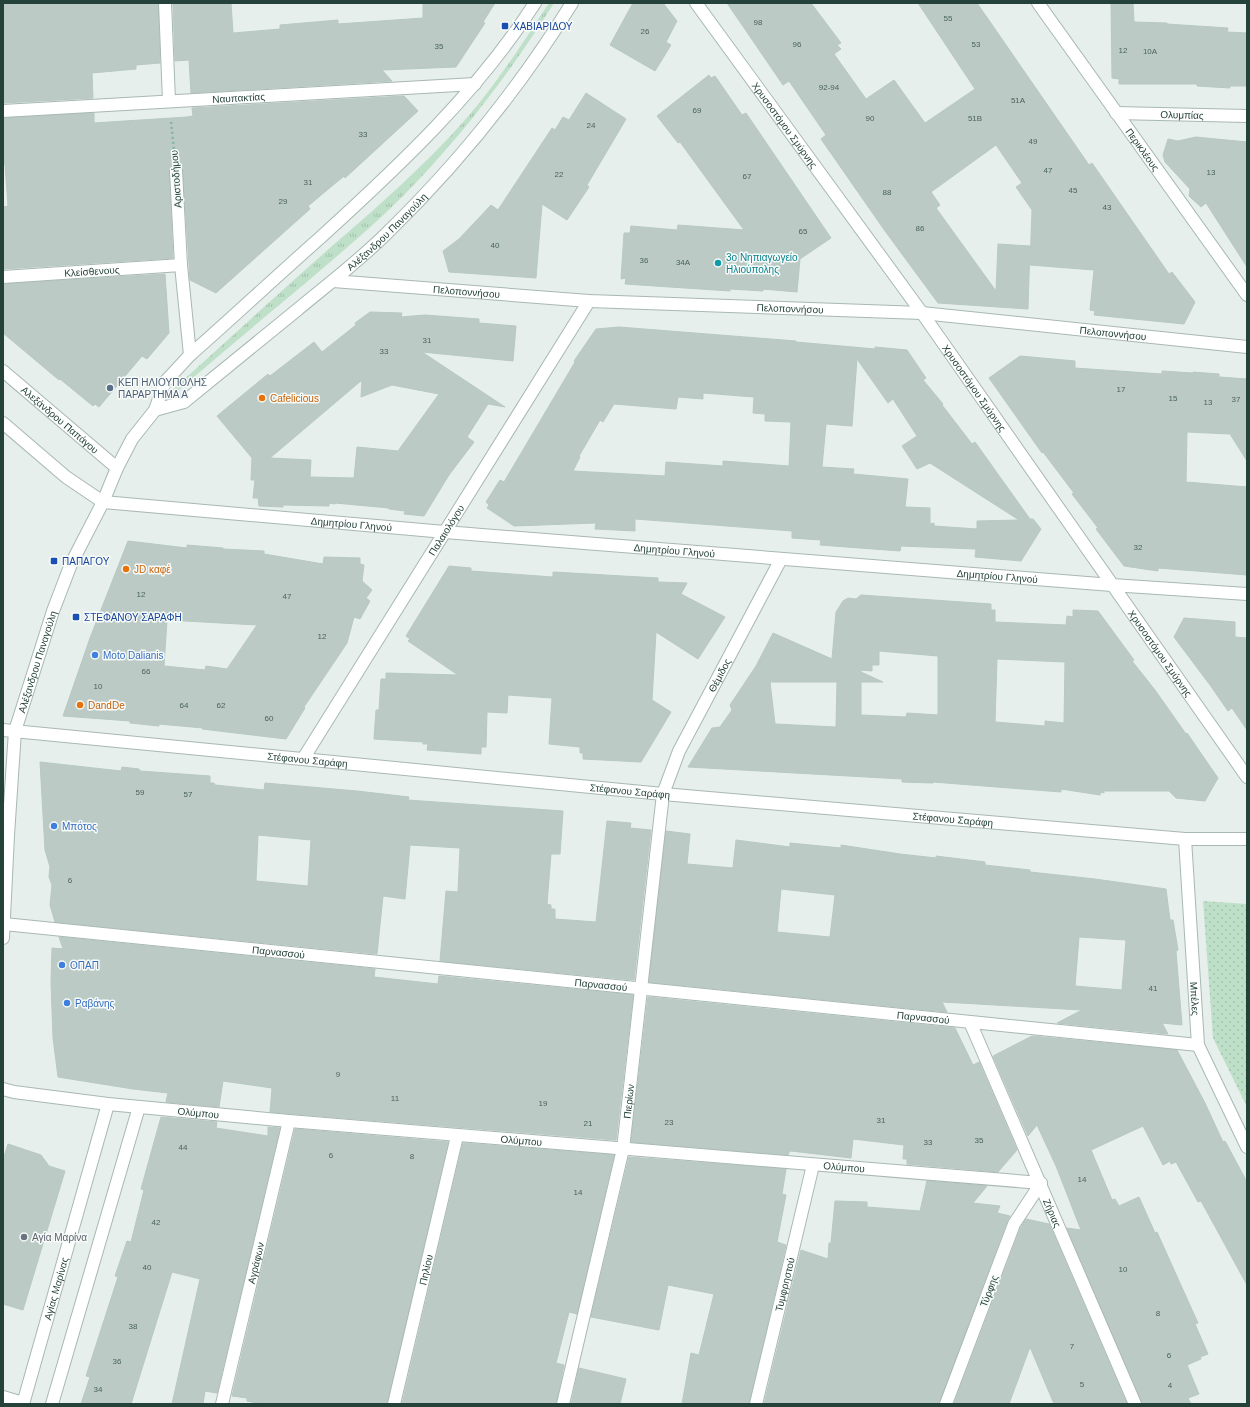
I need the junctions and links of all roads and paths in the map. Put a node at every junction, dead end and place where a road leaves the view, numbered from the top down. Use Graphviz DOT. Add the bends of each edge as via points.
graph roads {
  1 [pos="165,3"];
  2 [pos="534,3"];
  3 [pos="572,3"];
  4 [pos="696,3"];
  5 [pos="1038,3"];
  6 [pos="475,84"];
  7 [pos="169,101"];
  8 [pos="3,111"];
  9 [pos="1116,113"];
  10 [pos="1247,116"];
  11 [pos="176,171"];
  12 [pos="181,265"];
  13 [pos="3,277"];
  14 [pos="333,281"];
  15 [pos="1247,295"];
  16 [pos="589,301"];
  17 [pos="922,313"];
  18 [pos="1247,347"];
  19 [pos="190,355"];
  20 [pos="3,371"];
  21 [pos="155,410"];
  22 [pos="3,423"];
  23 [pos="117,468"];
  24 [pos="103,502"];
  25 [pos="445,532"];
  26 [pos="781,559"];
  27 [pos="1112,585"];
  28 [pos="1247,594"];
  29 [pos="9,730"];
  30 [pos="303,759"];
  31 [pos="1247,777"];
  32 [pos="663,794"];
  33 [pos="1185,839"];
  34 [pos="1247,839"];
  35 [pos="4,924"];
  36 [pos="3,938"];
  37 [pos="641,989"];
  38 [pos="970,1022"];
  39 [pos="1198,1045"];
  40 [pos="3,1089"];
  41 [pos="108,1104"];
  42 [pos="138,1107"];
  43 [pos="288,1121"];
  44 [pos="457,1136"];
  45 [pos="1247,1147"];
  46 [pos="623,1149"];
  47 [pos="813,1165"];
  48 [pos="1041,1183"];
  49 [pos="3,1397"];
  50 [pos="23,1404"];
  51 [pos="52,1404"];
  52 [pos="222,1404"];
  53 [pos="394,1404"];
  54 [pos="563,1404"];
  55 [pos="756,1404"];
  56 [pos="946,1404"];
  57 [pos="1135,1404"];
  1 -- 7 [label="street"];
  2 -- 6 [label="street, Αλέξανδρου Παναγούλη" via="516,32"];
  3 -- 14 [label="street, Αλέξανδρου Παναγούλη" via="526,74 474,140 386,234"];
  4 -- 17 [label="street, Χρυσοστόμου Σμύρνης"];
  5 -- 9 [label="street, Περικλέους"];
  6 -- 7 [label="street, Ναυπακτίας"];
  6 -- 19 [label="street, Αλέξανδρου Παναγούλη" via="446,117 360,201"];
  7 -- 8 [label="street, Ναυπακτίας"];
  7 -- 11 [label="path, Αριστοδήμου"];
  9 -- 10 [label="street, Ολυμπίας"];
  9 -- 15 [label="street, Περικλέους"];
  11 -- 12 [label="street, Αριστοδήμου"];
  12 -- 13 [label="street, Κλείσθενους"];
  12 -- 19 [label="street, Αριστοδήμου"];
  14 -- 16 [label="street, Πελοποννήσου"];
  14 -- 21 [label="street, Αλέξανδρου Παναγούλη" via="184,402"];
  16 -- 17 [label="street, Πελοποννήσου"];
  16 -- 25 [label="street, Παλαιολόγου"];
  17 -- 18 [label="street, Πελοποννήσου"];
  17 -- 27 [label="street, Χρυσοστόμου Σμύρνης"];
  19 -- 21 [label="street, Αλέξανδρου Παναγούλη" via="165,382"];
  20 -- 23 [label="street, Αλεξάνδρου Παπάγου"];
  21 -- 23 [label="street, Αλέξανδρου Παναγούλη" via="132,439"];
  22 -- 24 [label="street" via="66,477"];
  23 -- 24 [label="street, Αλέξανδρου Παναγούλη"];
  24 -- 25 [label="street, Δημητρίου Γληνού"];
  24 -- 29 [label="street, Αλέξανδρου Παναγούλη" via="71,564"];
  25 -- 26 [label="street, Δημητρίου Γληνού"];
  25 -- 30 [label="street, Παλαιολόγου"];
  26 -- 27 [label="street, Δημητρίου Γληνού"];
  26 -- 32 [label="street, Θέμιδος" via="679,751"];
  27 -- 28 [label="street, Δημητρίου Γληνού"];
  27 -- 31 [label="street, Χρυσοστόμου Σμύρνης"];
  29 -- 30 [label="street, Στέφανου Σαράφη"];
  29 -- 35 [label="street, Αλέξανδρου Παναγούλη"];
  30 -- 32 [label="street, Στέφανου Σαράφη"];
  32 -- 33 [label="street, Στέφανου Σαράφη"];
  32 -- 37 [label="street, Πιερίων"];
  33 -- 34 [label="street, Στέφανου Σαράφη"];
  33 -- 39 [label="street, Μπέλες"];
  35 -- 36 [label="street, Αλέξανδρου Παναγούλη"];
  35 -- 37 [label="street, Παρνασσού"];
  37 -- 38 [label="street, Παρνασσού"];
  37 -- 46 [label="street, Πιερίων"];
  38 -- 39 [label="street, Παρνασσού"];
  38 -- 48 [label="street, Ζήριας"];
  39 -- 45 [label="street, Μπέλες"];
  40 -- 41 [label="street, Ολύμπου"];
  41 -- 42 [label="street, Ολύμπου"];
  41 -- 50 [label="street, Αγίας Μαρίνας"];
  42 -- 43 [label="street, Ολύμπου"];
  42 -- 51 [label="street"];
  43 -- 44 [label="street, Ολύμπου"];
  43 -- 52 [label="street, Αγράφων"];
  44 -- 46 [label="street, Ολύμπου"];
  44 -- 53 [label="street, Πηλίου"];
  46 -- 47 [label="street, Ολύμπου"];
  46 -- 54 [label="street, Πιερίων"];
  47 -- 48 [label="street, Ολύμπου"];
  47 -- 55 [label="street, Τυμφρηστού"];
  48 -- 56 [label="street, Τύρφης" via="1014,1224"];
  48 -- 57 [label="street, Ζήριας"];
  49 -- 50 [label="street"];
}
